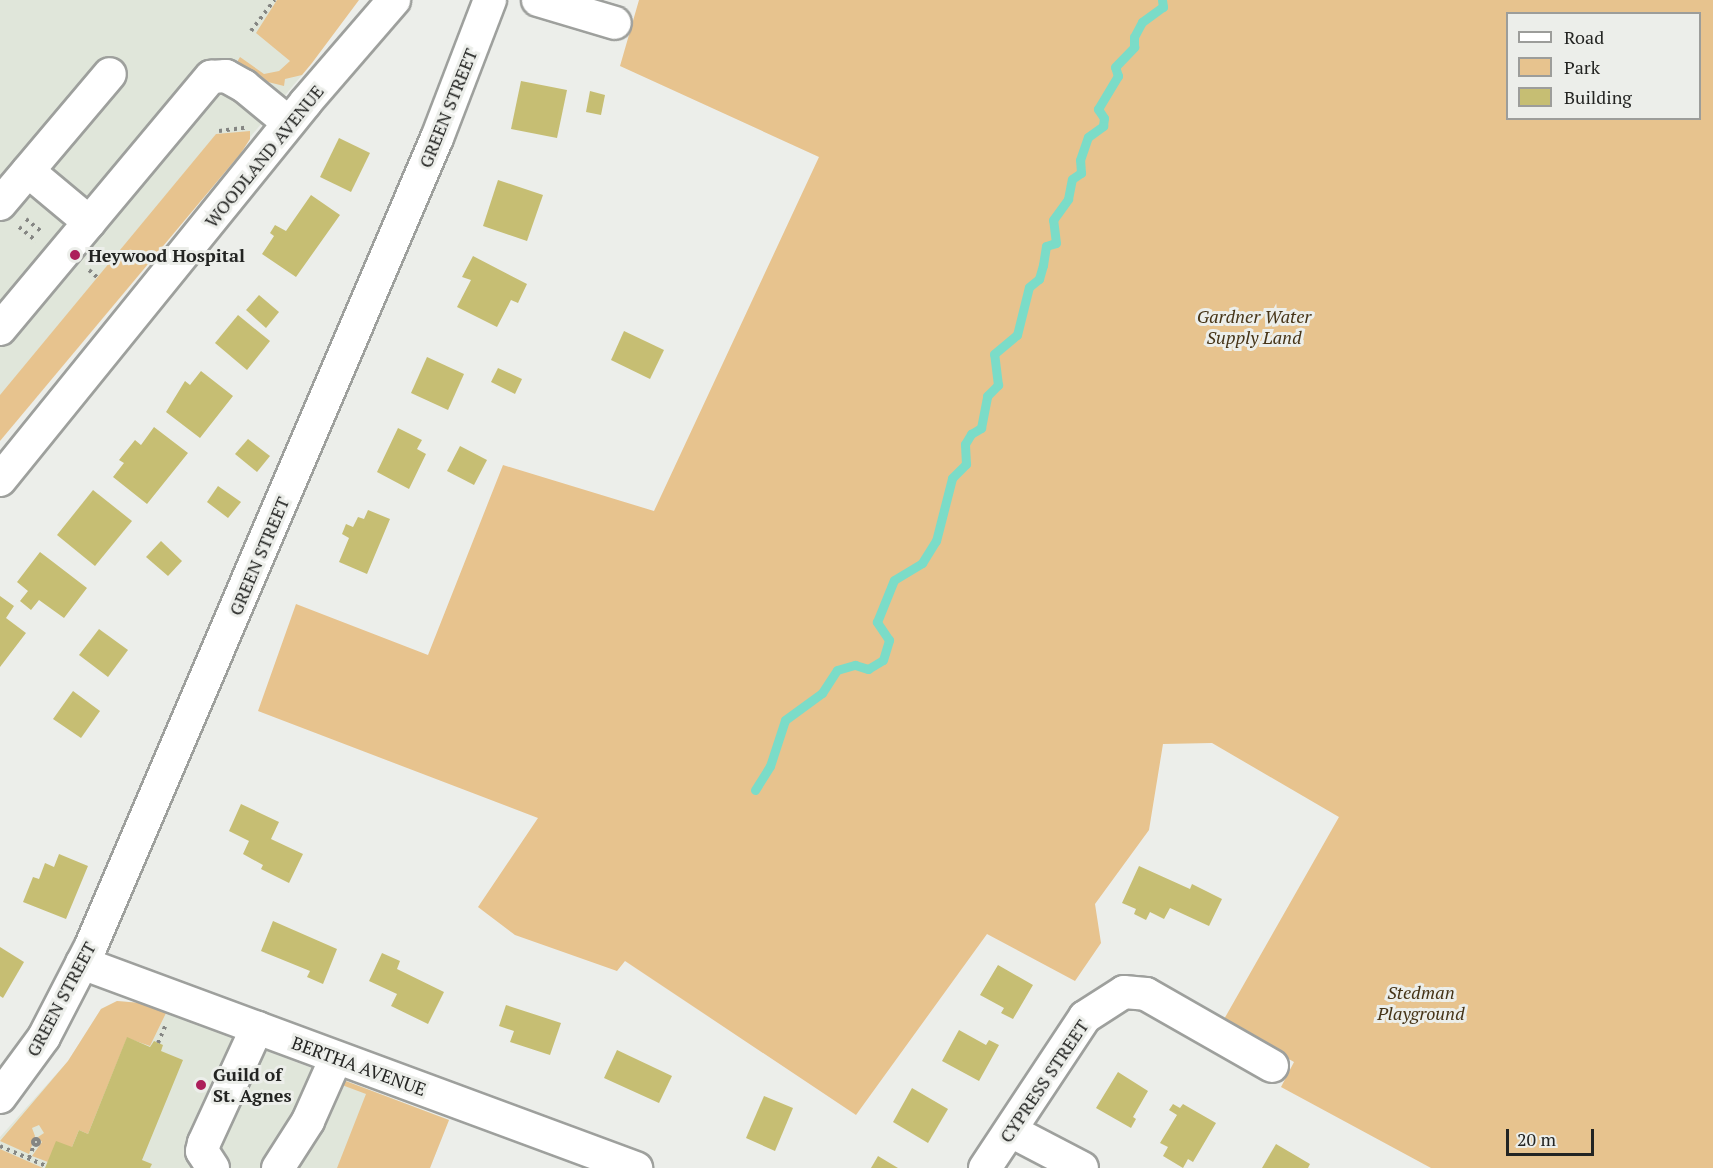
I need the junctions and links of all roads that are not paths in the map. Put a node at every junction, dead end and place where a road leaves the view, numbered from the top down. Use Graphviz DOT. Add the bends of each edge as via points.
graph roads {
  1 [pos="394,0"];
  2 [pos="490,0"];
  3 [pos="538,0"];
  4 [pos="615,23"];
  5 [pos="110,74"];
  6 [pos="290,123"];
  7 [pos="28,171"];
  8 [pos="8,215"];
  9 [pos="89,222"];
  10 [pos="0,328"];
  11 [pos="0,480"];
  12 [pos="82,963"];
  13 [pos="257,1028"];
  14 [pos="336,1058"];
  15 [pos="1272,1066"];
  16 [pos="0,1097"];
  17 [pos="1011,1131"];
  18 [pos="593,1161"];
  19 [pos="213,1168"];
  20 [pos="278,1168"];
  21 [pos="636,1168"];
  22 [pos="985,1168"];
  23 [pos="1082,1168"];
  1 -- 6 [label="street, WOODLAND AVENUE"];
  2 -- 12 [label="street, GREEN STREET" via="433,148"];
  3 -- 4 [label="street"];
  5 -- 7 [label="street"];
  6 -- 9 [label="street" via="235,81 226,76 211,77"];
  6 -- 11 [label="street, WOODLAND AVENUE"];
  7 -- 8 [label="street"];
  7 -- 9 [label="street"];
  9 -- 10 [label="street"];
  12 -- 13 [label="street, BERTHA AVENUE"];
  12 -- 16 [label="street, GREEN STREET" via="44,1037"];
  13 -- 14 [label="street, BERTHA AVENUE"];
  13 -- 19 [label="street" via="204,1143 205,1157"];
  14 -- 18 [label="street, BERTHA AVENUE"];
  14 -- 20 [label="street" via="308,1121"];
  15 -- 17 [label="street, CYPRESS STREET" via="1146,994 1124,992 1085,1017"];
  17 -- 22 [label="street, CYPRESS STREET"];
  17 -- 23 [label="street"];
  18 -- 21 [label="street, BERTHA AVENUE"];
}
